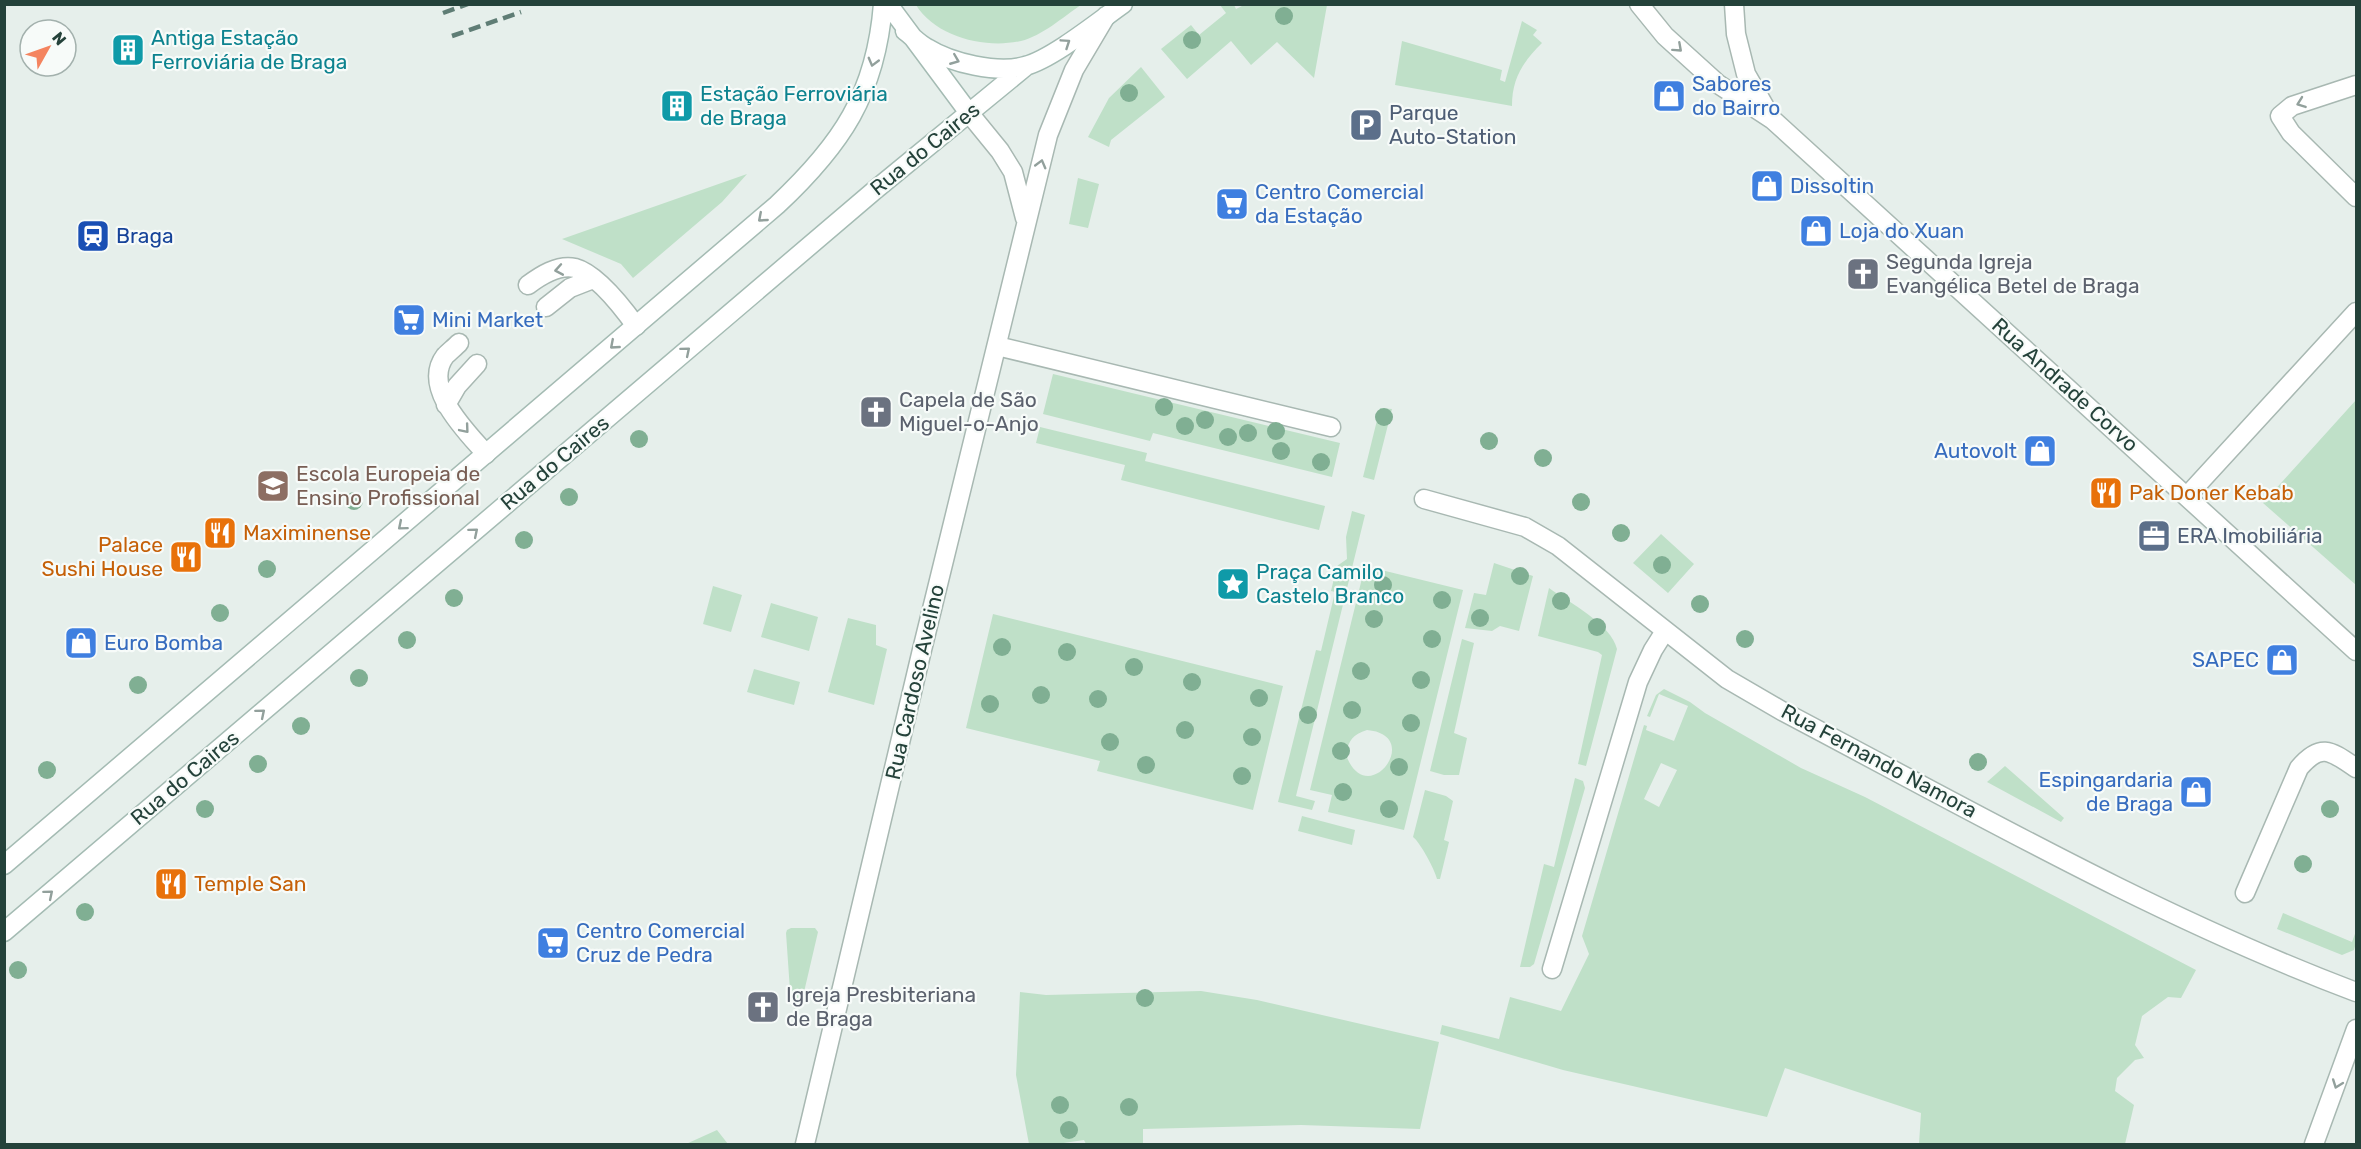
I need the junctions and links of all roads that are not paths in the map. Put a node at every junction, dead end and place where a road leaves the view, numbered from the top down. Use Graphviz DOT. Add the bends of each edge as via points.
graph roads {
  1 [pos="883,4"];
  2 [pos="888,4"];
  3 [pos="1123,4"];
  4 [pos="1639,4"];
  5 [pos="1734,4"];
  6 [pos="1107,16"];
  7 [pos="905,31"];
  8 [pos="1024,66"];
  9 [pos="2356,86"];
  10 [pos="969,113"];
  11 [pos="1773,120"];
  12 [pos="2356,197"];
  13 [pos="1026,220"];
  14 [pos="593,279"];
  15 [pos="528,285"];
  16 [pos="546,307"];
  17 [pos="2356,312"];
  18 [pos="636,326"];
  19 [pos="459,343"];
  20 [pos="997,346"];
  21 [pos="477,364"];
  22 [pos="446,405"];
  23 [pos="1331,427"];
  24 [pos="486,454"];
  25 [pos="2187,496"];
  26 [pos="1424,499"];
  27 [pos="1665,631"];
  28 [pos="2356,651"];
  29 [pos="2356,768"];
  30 [pos="4,865"];
  31 [pos="2245,893"];
  32 [pos="4,932"];
  33 [pos="1552,969"];
  34 [pos="2356,992"];
  35 [pos="2356,1029"];
  36 [pos="805,1144"];
  37 [pos="2314,1144"];
  1 -- 18 [label="street, one-way" via="881,29 859,105 835,144 777,205"];
  2 -- 7 [label="street, Rua Cardoso Avelino"];
  3 -- 6 [label="street"];
  4 -- 11 [label="street, Rua Andrade Corvo, one-way" via="1665,36 1718,84"];
  5 -- 11 [label="street, Rua Andrade Corvo" via="1736,34 1746,74"];
  8 -- 6 [label="street, one-way" via="1045,57"];
  13 -- 6 [label="street, Rua Cardoso Avelino, one-way" via="1059,104 1074,70"];
  7 -- 8 [label="street, one-way" via="927,48 967,64"];
  7 -- 10 [label="street, Rua Cardoso Avelino"];
  8 -- 10 [label="street, Rua do Caires"];
  9 -- 12 [label="street, one-way" via="2292,106 2280,116 2291,133"];
  10 -- 13 [label="street, Rua Cardoso Avelino" via="1013,172"];
  32 -- 10 [label="street, Rua do Caires, one-way"];
  11 -- 25 [label="street, Rua Andrade Corvo"];
  13 -- 20 [label="street, Rua Cardoso Avelino"];
  14 -- 15 [label="street, one-way" via="575,268 557,269"];
  14 -- 16 [label="street" via="570,288"];
  14 -- 18 [label="street" via="620,303"];
  17 -- 25 [label="street"];
  18 -- 24 [label="street, one-way"];
  19 -- 22 [label="street" via="444,357 440,369"];
  20 -- 23 [label="street"];
  20 -- 36 [label="street, Rua Cardoso Avelino"];
  21 -- 22 [label="street"];
  22 -- 24 [label="street, one-way"];
  24 -- 30 [label="street, one-way"];
  25 -- 28 [label="street, Rua Andrade Corvo"];
  26 -- 27 [label="street, Rua Fernando Namora" via="1525,527 1558,546"];
  27 -- 33 [label="street" via="1638,682"];
  27 -- 34 [label="street, Rua Fernando Namora" via="1727,679 1782,711 2148,903"];
  29 -- 31 [label="street" via="2323,750 2310,755 2299,768"];
  35 -- 37 [label="street, one-way"];
}
